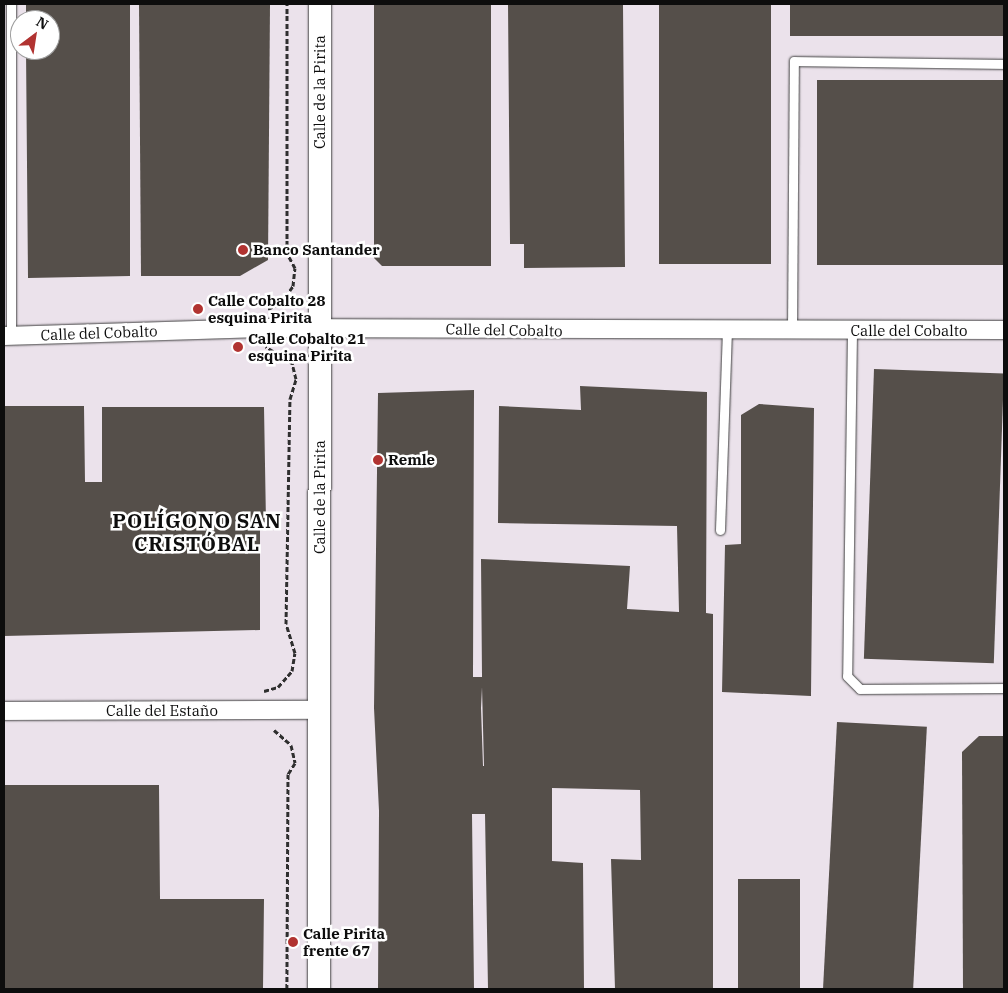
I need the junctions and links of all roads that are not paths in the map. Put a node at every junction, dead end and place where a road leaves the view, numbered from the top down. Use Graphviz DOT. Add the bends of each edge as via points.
graph roads {
  1 [pos="11,4"];
  2 [pos="320,4"];
  3 [pos="1004,64"];
  4 [pos="320,328"];
  5 [pos="1004,330"];
  6 [pos="792,331"];
  7 [pos="852,331"];
  8 [pos="726,332"];
  9 [pos="8,336"];
  10 [pos="720,530"];
  11 [pos="1004,688"];
  12 [pos="320,710"];
  13 [pos="4,712"];
  14 [pos="319,989"];
  1 -- 9 [label="lane"];
  2 -- 4 [label="street, Calle de la Pirita"];
  3 -- 6 [label="lane" via="794,61"];
  4 -- 8 [label="street, Calle del Cobalto"];
  4 -- 9 [label="street, Calle del Cobalto"];
  4 -- 12 [label="street, Calle de la Pirita"];
  5 -- 7 [label="street, Calle del Cobalto"];
  6 -- 7 [label="street, Calle del Cobalto"];
  6 -- 8 [label="street, Calle del Cobalto"];
  7 -- 11 [label="lane" via="847,676 860,689"];
  8 -- 10 [label="lane"];
  12 -- 13 [label="street, Calle del Estaño"];
  12 -- 14 [label="street, Calle de la Pirita"];
}
